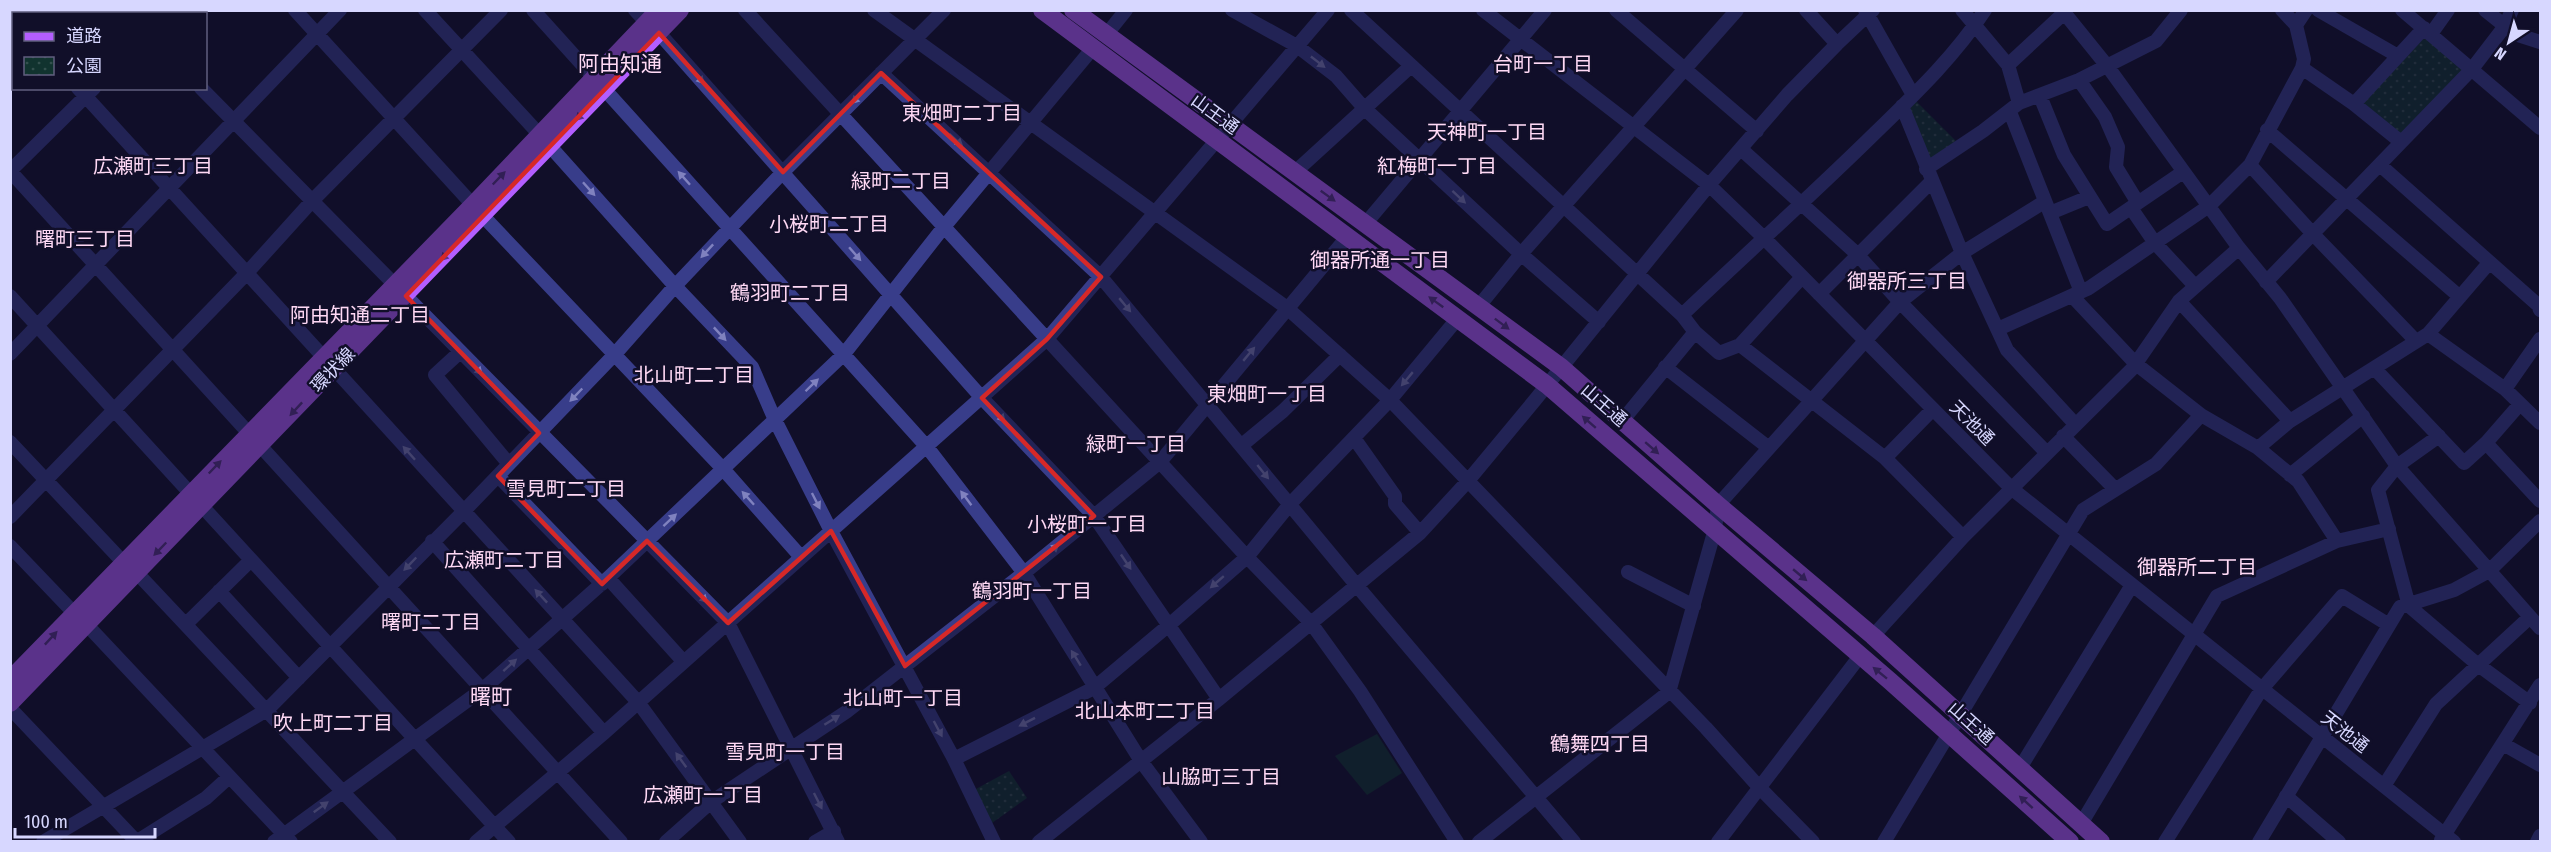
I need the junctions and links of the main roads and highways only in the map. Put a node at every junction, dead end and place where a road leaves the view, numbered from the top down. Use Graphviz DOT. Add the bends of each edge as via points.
graph roads {
  1 [pos="680,10"];
  2 [pos="1042,10"];
  3 [pos="1073,10"];
  4 [pos="650,19"];
  5 [pos="80,619"];
  6 [pos="10,680"];
  7 [pos="10,703"];
  8 [pos="2070,842"];
  9 [pos="2101,842"];
  1 -- 4 [label="main road, 環状線"];
  8 -- 2 [label="main road, 山王通, one-way" via="1547,385"];
  3 -- 9 [label="main road, 山王通, one-way" via="1561,367 1873,636"];
  4 -- 5 [label="main road, 環状線" via="599,85"];
  6 -- 5 [label="main road, 環状線, one-way"];
  5 -- 7 [label="main road, 環状線"];
}
